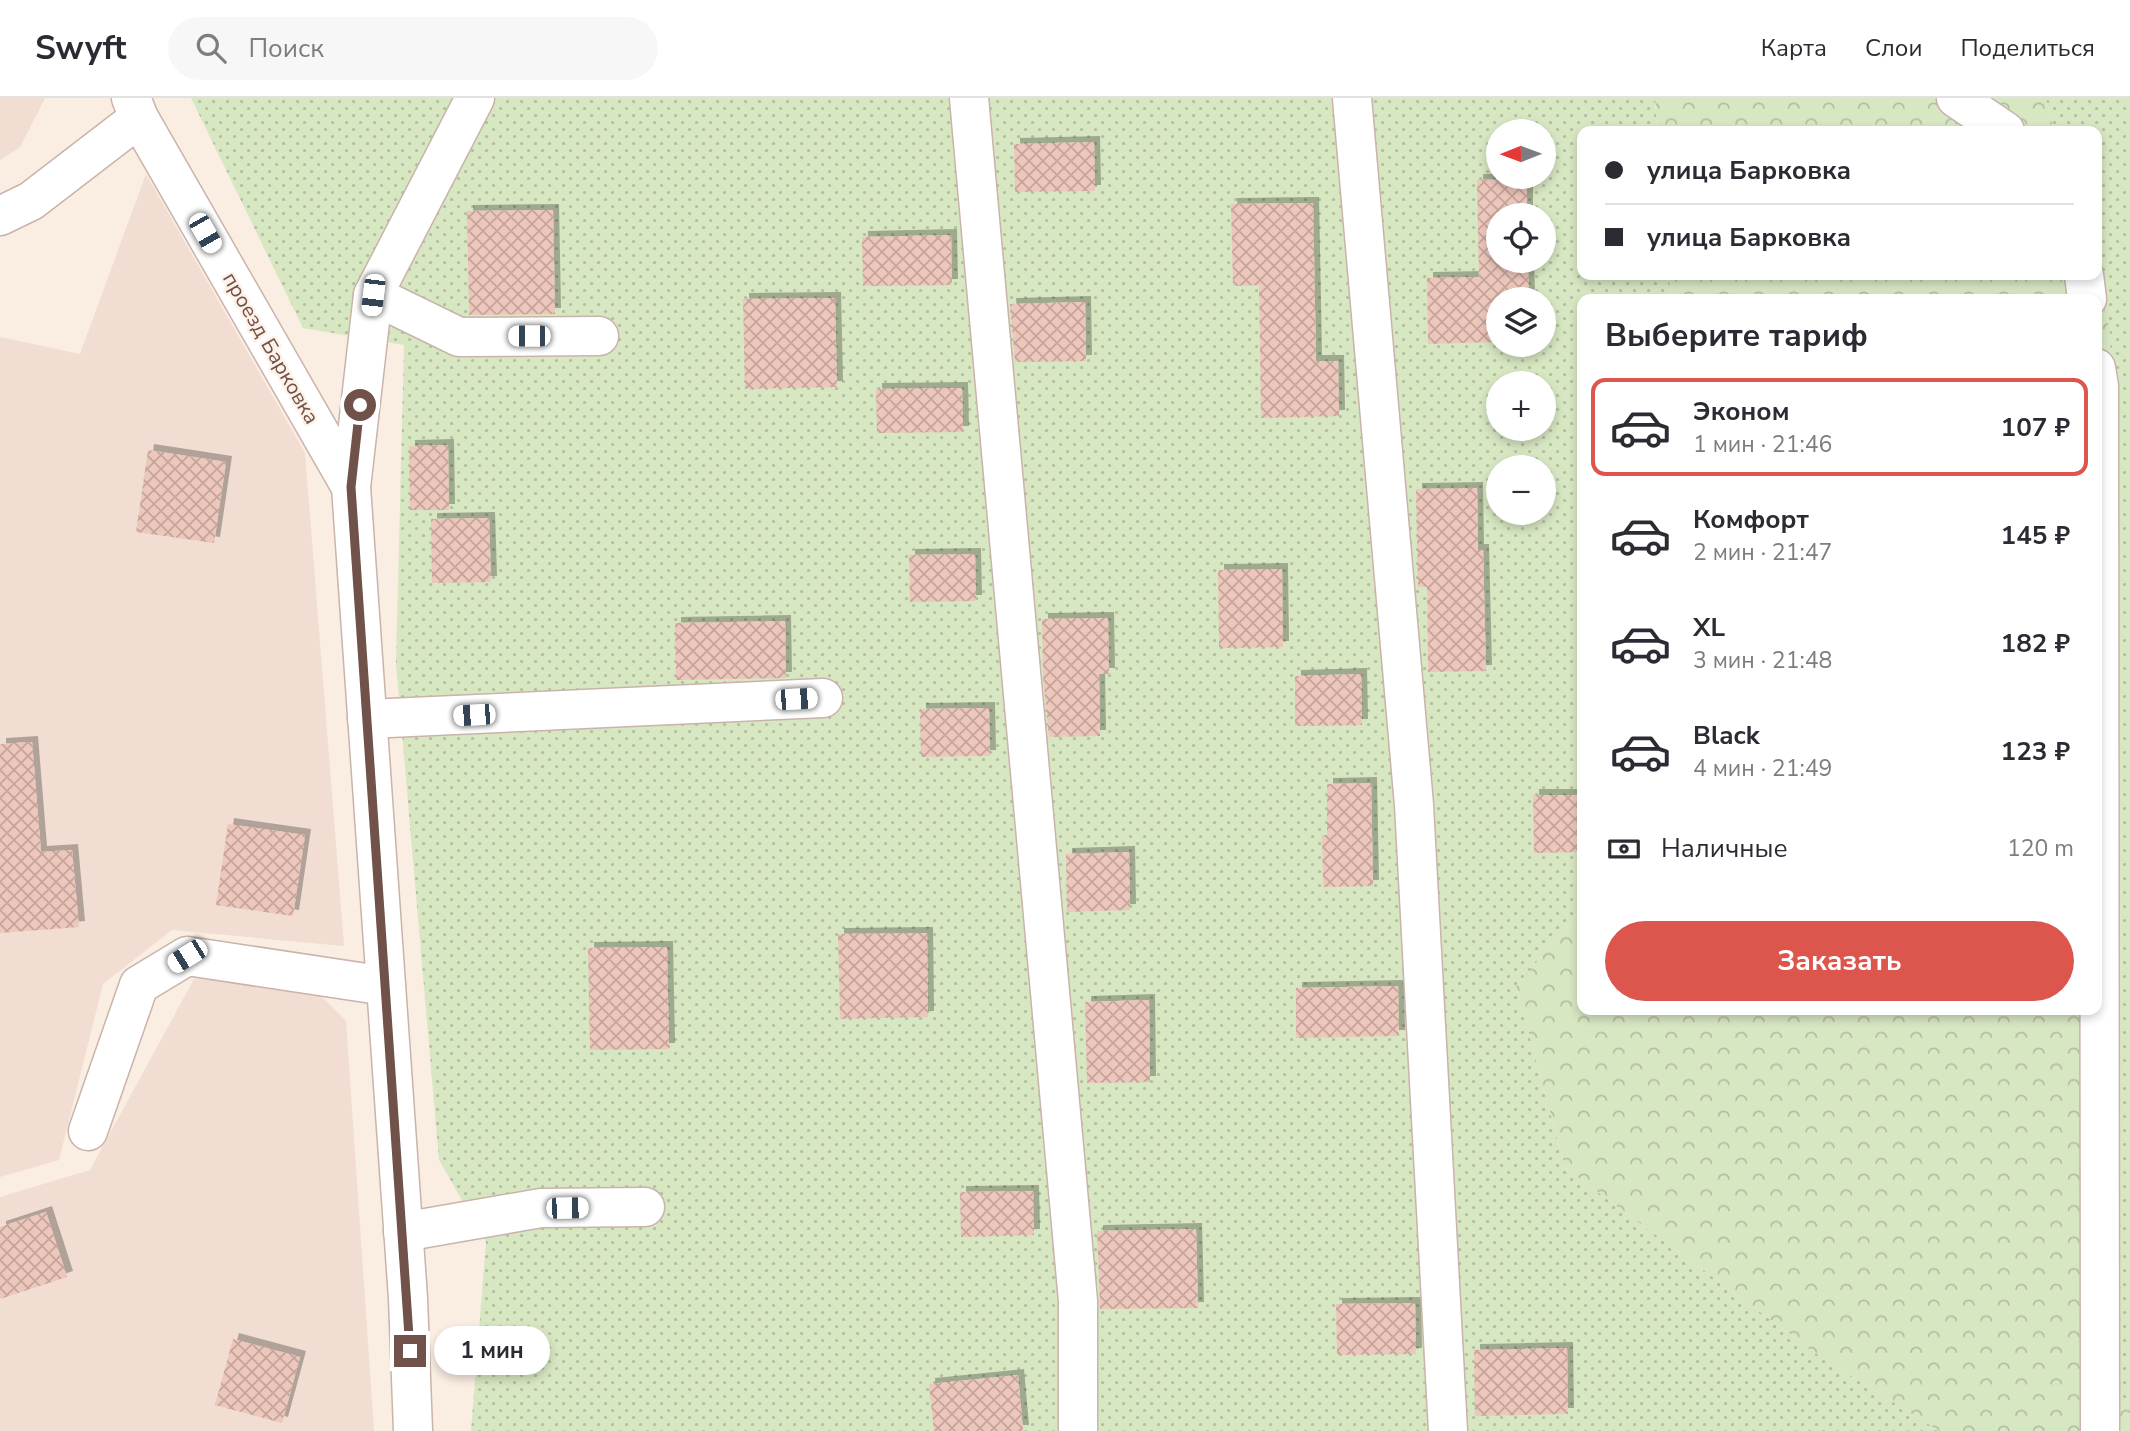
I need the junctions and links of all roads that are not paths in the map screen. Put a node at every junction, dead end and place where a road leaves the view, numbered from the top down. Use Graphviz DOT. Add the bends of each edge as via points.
graph roads {
  1 [pos="475,98"];
  2 [pos="969,98"];
  3 [pos="1352,98"];
  4 [pos="1956,98"];
  5 [pos="135,108"];
  6 [pos="1998,126"];
  7 [pos="0,216"];
  8 [pos="373,295"];
  9 [pos="600,336"];
  10 [pos="351,487"];
  11 [pos="822,698"];
  12 [pos="367,719"];
  13 [pos="386,986"];
  14 [pos="2100,1015"];
  15 [pos="88,1131"];
  16 [pos="645,1207"];
  17 [pos="403,1232"];
  18 [pos="413,1431"];
  19 [pos="1079,1431"];
  20 [pos="1448,1431"];
  21 [pos="2100,1431"];
  1 -- 8 [label="street"];
  2 -- 19 [label="street" via="1078,1301"];
  3 -- 20 [label="street" via="1415,806"];
  4 -- 6 [label="street"];
  5 -- 7 [label="street" via="31,201"];
  5 -- 10 [label="street, проезд Барковка"];
  8 -- 9 [label="street" via="459,337"];
  8 -- 10 [label="street"];
  10 -- 12 [label="street"];
  11 -- 12 [label="street"];
  12 -- 13 [label="street"];
  13 -- 15 [label="street" via="187,956 139,985"];
  13 -- 17 [label="street"];
  14 -- 21 [label="street"];
  16 -- 17 [label="street" via="541,1208"];
  17 -- 18 [label="street"];
}
